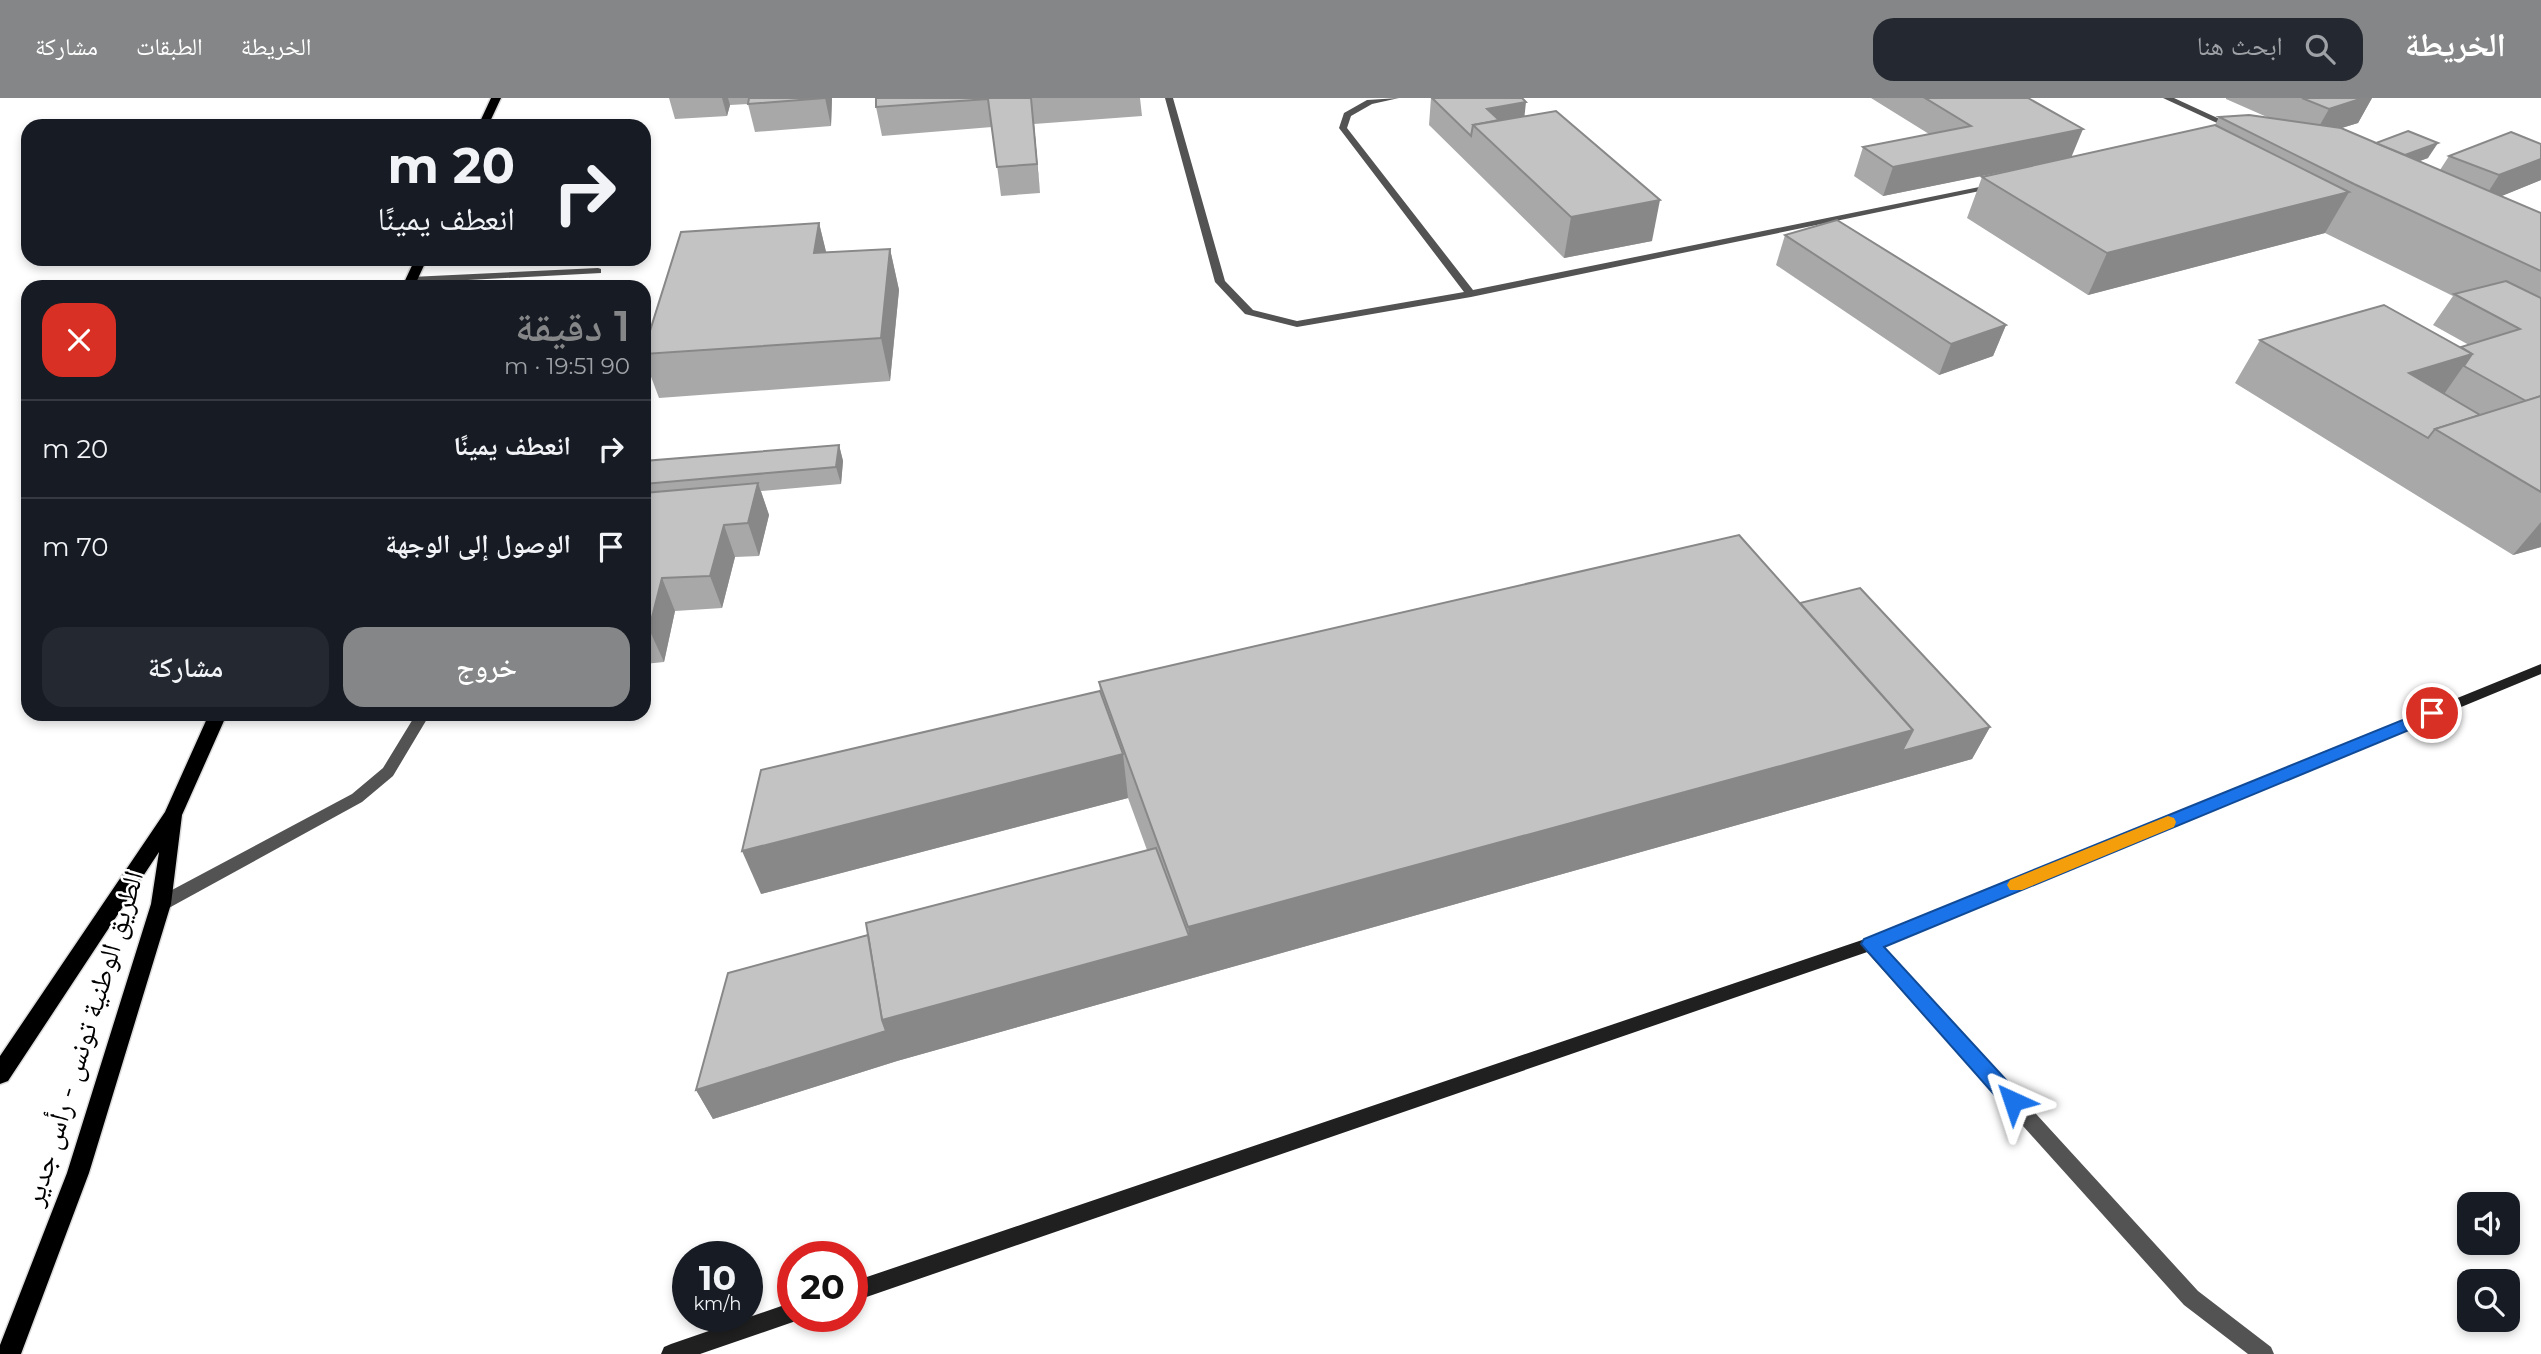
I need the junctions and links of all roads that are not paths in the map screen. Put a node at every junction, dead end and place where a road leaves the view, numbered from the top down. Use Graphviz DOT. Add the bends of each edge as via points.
graph roads {
  1 [pos="496,98"];
  2 [pos="1169,98"];
  3 [pos="1395,98"];
  4 [pos="2166,98"];
  5 [pos="486,119"];
  6 [pos="2239,129"];
  7 [pos="2005,185"];
  8 [pos="598,271"];
  9 [pos="468,280"];
  10 [pos="1471,294"];
  11 [pos="2541,670"];
  12 [pos="215,721"];
  13 [pos="419,721"];
  14 [pos="173,815"];
  15 [pos="161,904"];
  16 [pos="1870,944"];
  17 [pos="0,1074"];
  18 [pos="868,1287"];
  19 [pos="777,1318"];
  20 [pos="9,1354"];
  21 [pos="671,1354"];
  22 [pos="2264,1354"];
  1 -- 5 [label="main road"];
  2 -- 10 [label="lane" via="1220,282 1249,312 1297,324"];
  3 -- 10 [label="lane" via="1370,102 1347,115 1343,128"];
  4 -- 6 [label="lane"];
  7 -- 10 [label="lane"];
  8 -- 9 [label="lane"];
  11 -- 16 [label="street"];
  12 -- 14 [label="main road, الطريق الوطنية تونس - رأس جدير"];
  13 -- 15 [label="lane" via="388,772 357,798"];
  14 -- 15 [label="main road, الطريق الوطنية تونس - رأس جدير"];
  14 -- 17 [label="main road, الطريق الوطنية تونس - رأس جدير"];
  15 -- 20 [label="main road, الطريق الوطنية تونس - رأس جدير" via="78,1173"];
  16 -- 18 [label="street"];
  16 -- 22 [label="lane" via="2191,1298"];
  19 -- 21 [label="street"];
}
